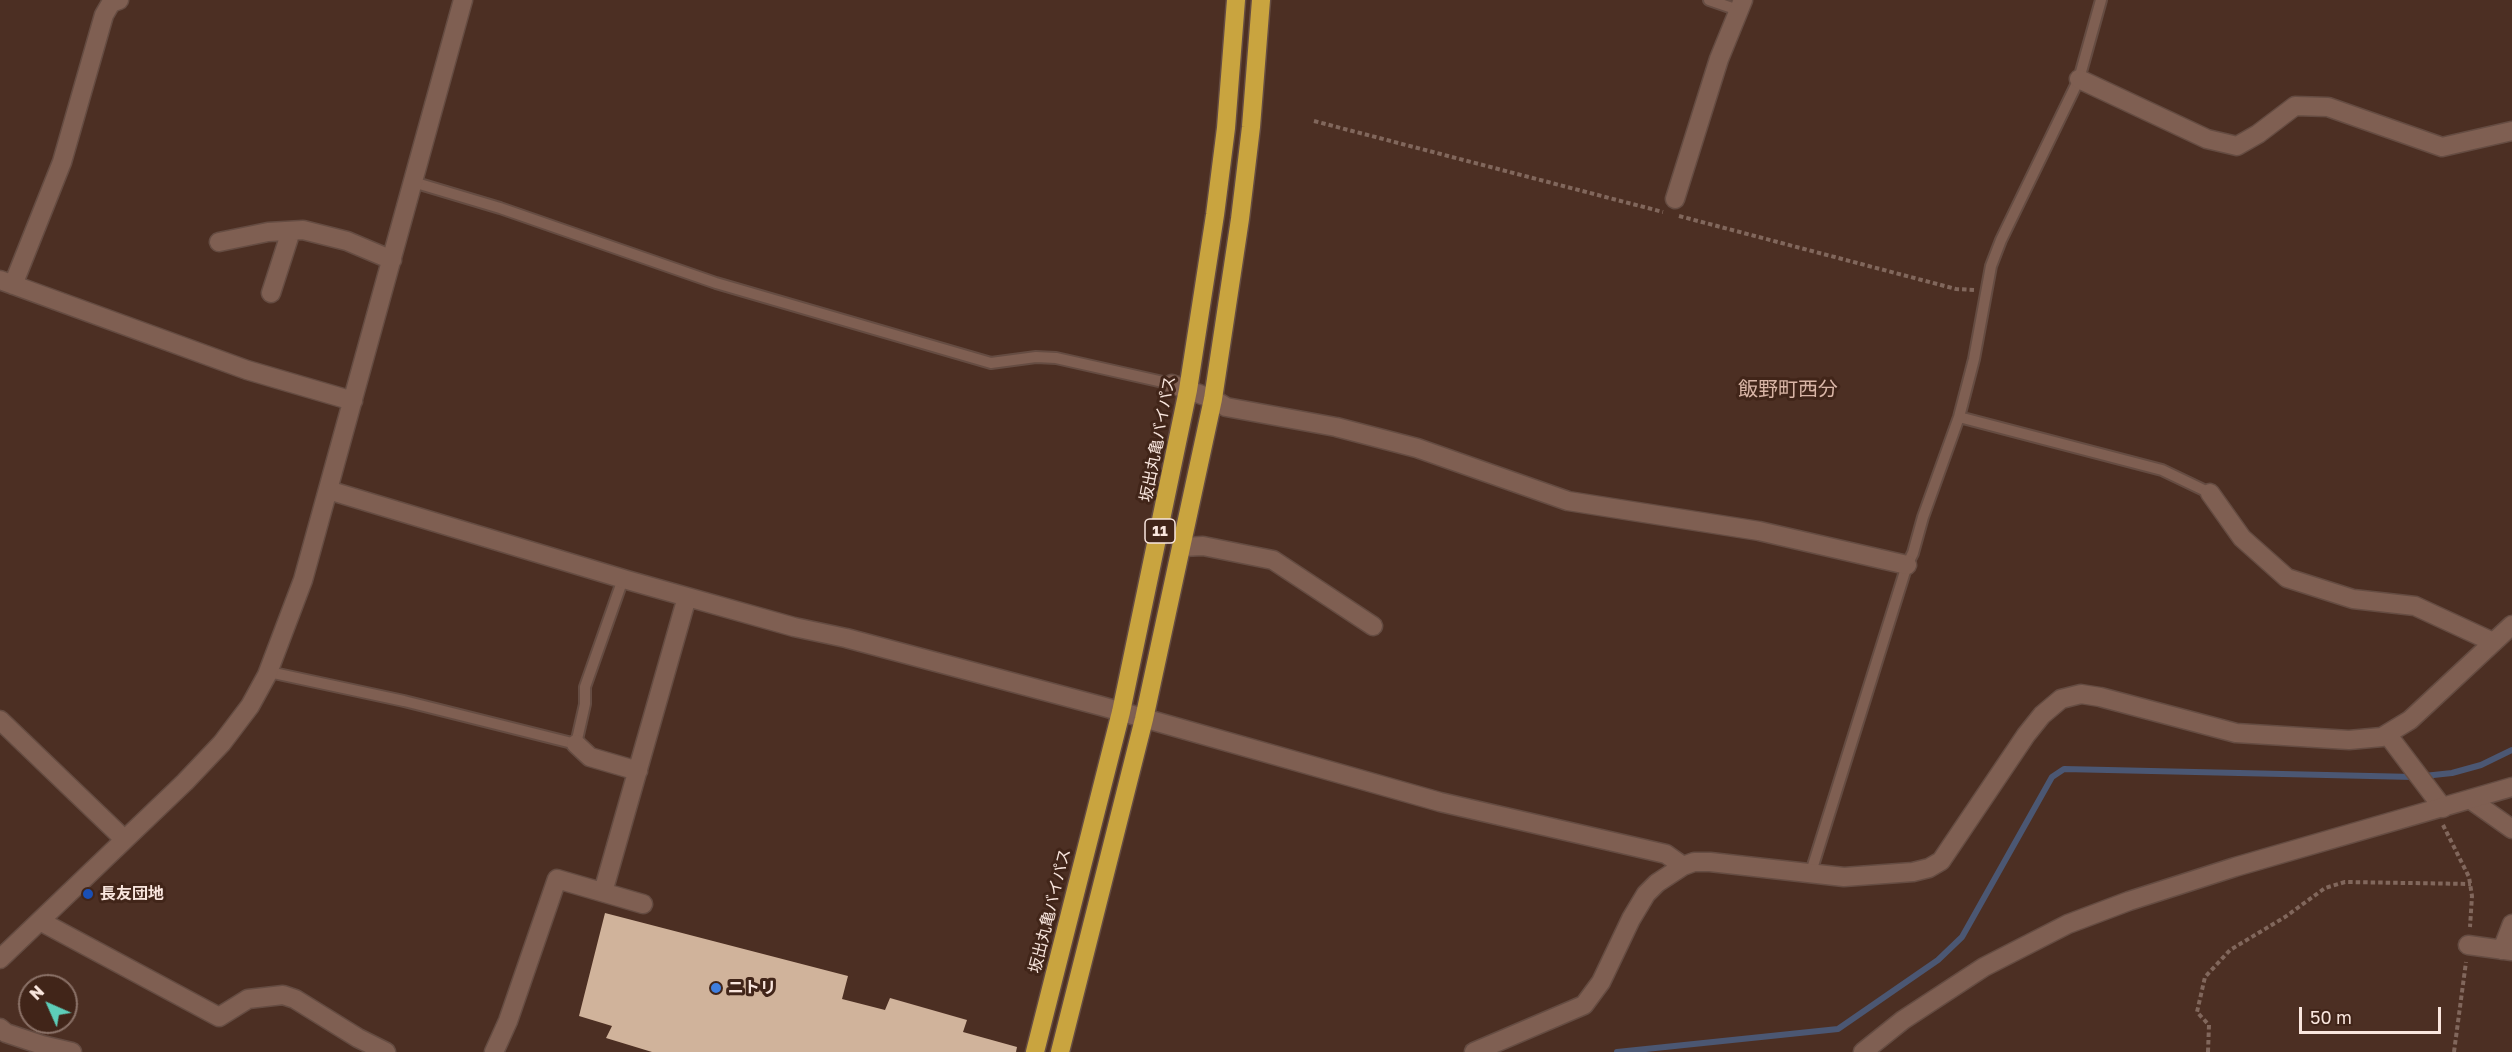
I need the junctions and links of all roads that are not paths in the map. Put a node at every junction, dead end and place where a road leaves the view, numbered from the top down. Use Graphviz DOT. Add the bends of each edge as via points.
graph roads {
  1 [pos="119,0"];
  2 [pos="464,0"];
  3 [pos="1236,0"];
  4 [pos="1261,0"];
  5 [pos="1710,0"];
  6 [pos="2101,0"];
  7 [pos="1740,5"];
  8 [pos="2079,79"];
  9 [pos="2512,131"];
  10 [pos="413,182"];
  11 [pos="1676,199"];
  12 [pos="291,231"];
  13 [pos="219,242"];
  14 [pos="392,260"];
  15 [pos="7,282"];
  16 [pos="271,293"];
  17 [pos="1180,387"];
  18 [pos="1213,399"];
  19 [pos="353,401"];
  20 [pos="1959,417"];
  21 [pos="328,490"];
  22 [pos="2210,493"];
  23 [pos="1182,547"];
  24 [pos="1907,565"];
  25 [pos="623,579"];
  26 [pos="687,597"];
  27 [pos="2512,625"];
  28 [pos="1373,626"];
  29 [pos="2493,642"];
  30 [pos="268,672"];
  31 [pos="1121,712"];
  32 [pos="1144,719"];
  33 [pos="0,720"];
  34 [pos="2387,734"];
  35 [pos="576,744"];
  36 [pos="638,771"];
  37 [pos="2512,787"];
  38 [pos="2471,800"];
  39 [pos="2443,808"];
  40 [pos="2512,829"];
  41 [pos="124,839"];
  42 [pos="1683,866"];
  43 [pos="1811,872"];
  44 [pos="603,892"];
  45 [pos="643,904"];
  46 [pos="40,921"];
  47 [pos="2512,924"];
  48 [pos="2468,945"];
  49 [pos="2507,950"];
  50 [pos="0,959"];
  51 [pos="0,1028"];
  52 [pos="72,1052"];
  53 [pos="386,1052"];
  54 [pos="494,1052"];
  55 [pos="1035,1052"];
  56 [pos="1060,1052"];
  57 [pos="1474,1052"];
  58 [pos="1863,1052"];
  1 -- 15 [label="street" via="111,3 104,15 62,162"];
  2 -- 10 [label="street"];
  3 -- 17 [label="highway, 坂出丸亀バイパス / 11" via="1219,182"];
  4 -- 18 [label="highway, 11" via="1240,219"];
  5 -- 7 [label="lane"];
  6 -- 8 [label="lane"];
  7 -- 11 [label="street" via="1719,59"];
  8 -- 9 [label="street" via="2207,139 2237,146 2295,106 2328,107 2442,147"];
  8 -- 20 [label="lane" via="1991,266"];
  10 -- 14 [label="street"];
  10 -- 17 [label="lane" via="716,283 991,363 1056,358"];
  12 -- 13 [label="street"];
  12 -- 14 [label="street" via="303,230 347,241"];
  12 -- 16 [label="street"];
  14 -- 19 [label="street"];
  15 -- 19 [label="street" via="247,370"];
  17 -- 18 [label="street"];
  17 -- 31 [label="highway, 坂出丸亀バイパス / 11"];
  18 -- 23 [label="highway, 11"];
  18 -- 24 [label="street" via="1226,407 1336,427 1417,448 1568,501 1759,531"];
  19 -- 21 [label="street"];
  20 -- 22 [label="lane" via="2162,470"];
  20 -- 24 [label="lane"];
  21 -- 25 [label="street"];
  21 -- 30 [label="street" via="303,580"];
  22 -- 29 [label="street" via="2242,537 2287,578 2354,599 2415,606"];
  23 -- 28 [label="street" via="1203,546 1273,560"];
  23 -- 32 [label="highway, 11"];
  24 -- 43 [label="lane"];
  25 -- 26 [label="street"];
  25 -- 35 [label="lane" via="585,687"];
  26 -- 31 [label="street"];
  26 -- 36 [label="street"];
  27 -- 29 [label="street"];
  29 -- 34 [label="street" via="2410,720"];
  30 -- 35 [label="lane"];
  30 -- 41 [label="street" via="222,743"];
  31 -- 32 [label="street"];
  31 -- 55 [label="highway, 坂出丸亀バイパス / 11"];
  32 -- 42 [label="street" via="1440,802 1666,855"];
  32 -- 56 [label="highway, 11"];
  33 -- 41 [label="street"];
  34 -- 39 [label="street"];
  34 -- 43 [label="street" via="2349,740 2236,733 2100,697 2071,696 2053,705 2026,735 1941,861 1913,872 1870,877"];
  35 -- 36 [label="street" via="590,757"];
  36 -- 44 [label="street"];
  37 -- 38 [label="street"];
  38 -- 39 [label="street"];
  38 -- 40 [label="street"];
  39 -- 58 [label="street" via="2235,867 2068,924 1984,966"];
  41 -- 46 [label="street"];
  42 -- 43 [label="street" via="1710,862"];
  42 -- 57 [label="street" via="1646,894 1597,989 1584,1005"];
  44 -- 45 [label="street"];
  44 -- 54 [label="street" via="556,879"];
  46 -- 50 [label="street"];
  46 -- 53 [label="street" via="219,1017 248,999 284,995"];
  47 -- 49 [label="street"];
  48 -- 49 [label="street"];
  51 -- 52 [label="street"];
}
